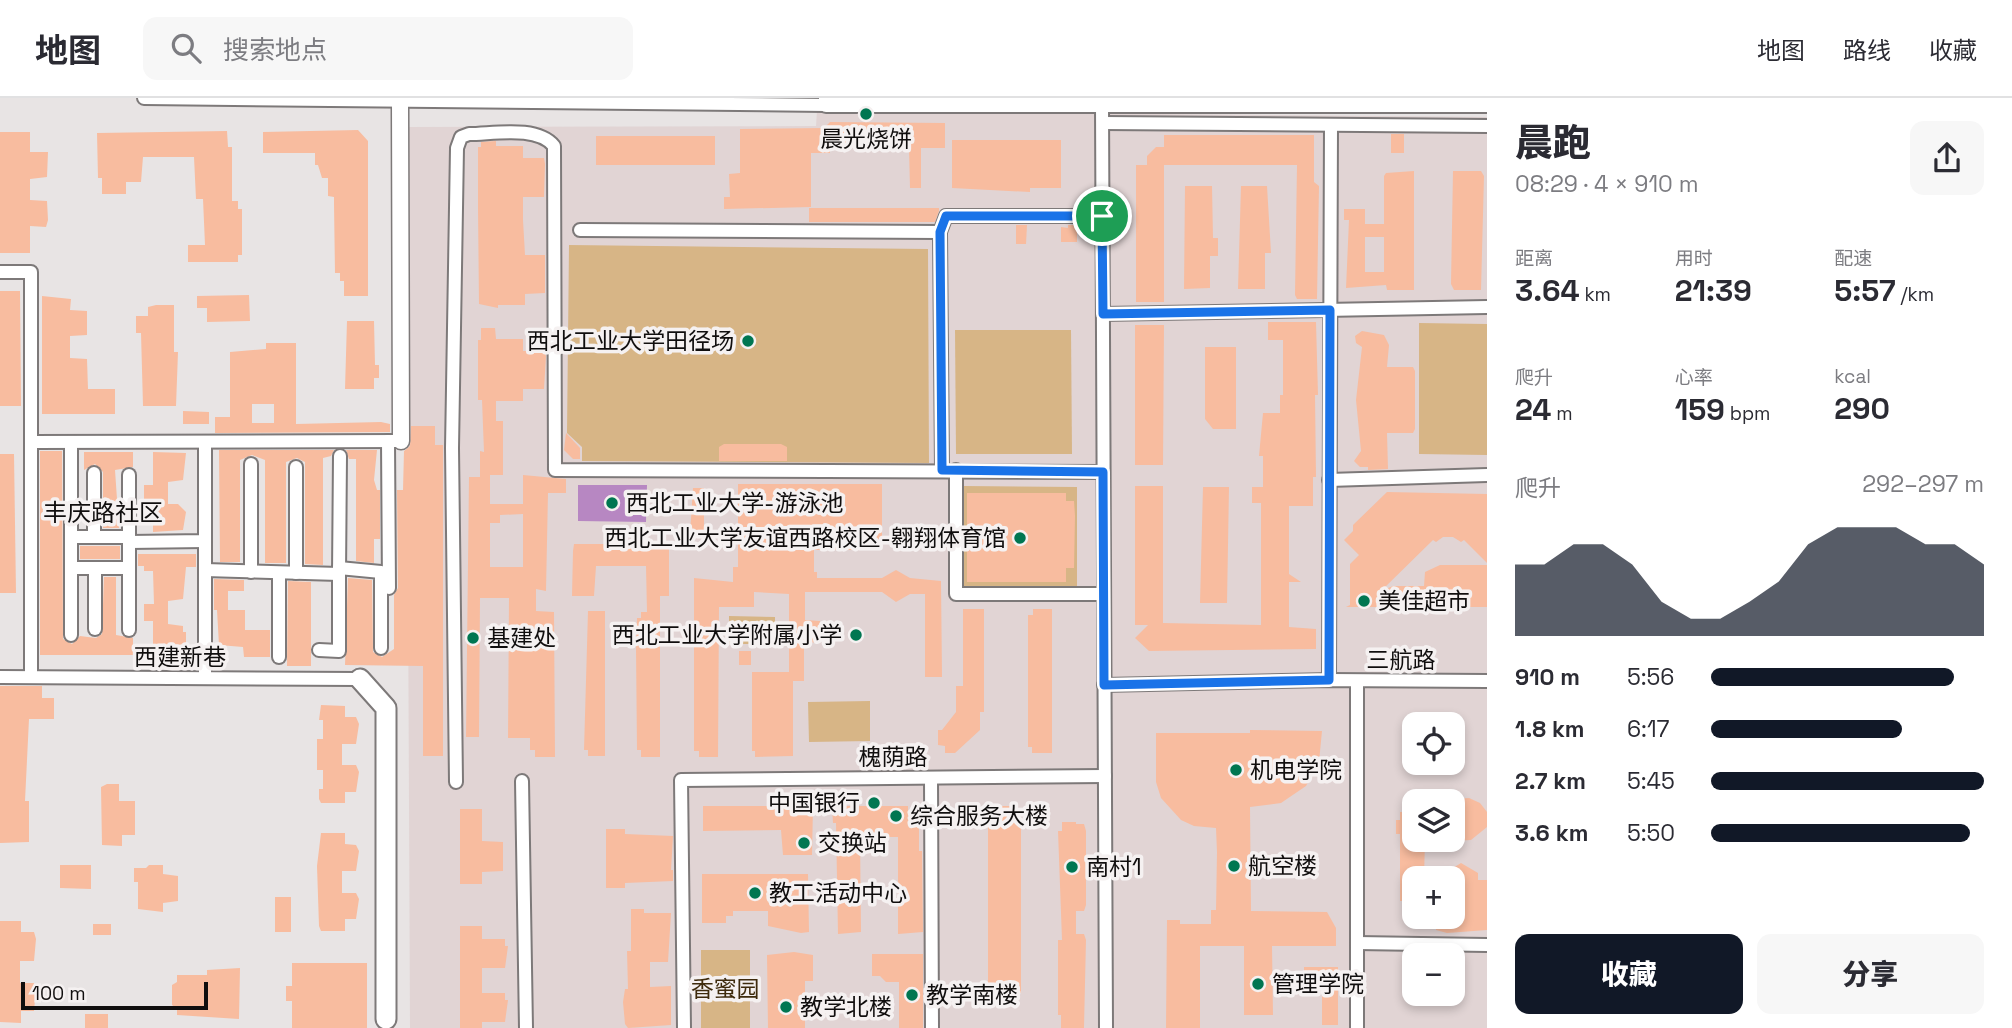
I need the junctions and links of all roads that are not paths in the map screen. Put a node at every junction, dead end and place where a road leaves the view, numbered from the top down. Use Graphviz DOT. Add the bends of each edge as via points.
graph roads {
  1 [pos="144,98"];
  2 [pos="400,101"];
  3 [pos="826,102"];
  4 [pos="1102,105"];
  5 [pos="1487,105"];
  6 [pos="1103,123"];
  7 [pos="1331,126"];
  8 [pos="1487,126"];
  9 [pos="1102,216"];
  10 [pos="580,230"];
  11 [pos="940,232"];
  12 [pos="0,272"];
  13 [pos="1487,307"];
  14 [pos="1330,310"];
  15 [pos="1103,314"];
  16 [pos="395,441"];
  17 [pos="32,442"];
  18 [pos="71,442"];
  19 [pos="205,442"];
  20 [pos="340,456"];
  21 [pos="251,464"];
  22 [pos="296,467"];
  23 [pos="942,470"];
  24 [pos="956,470"];
  25 [pos="1103,472"];
  26 [pos="94,473"];
  27 [pos="129,475"];
  28 [pos="1487,475"];
  29 [pos="1329,480"];
  30 [pos="71,537"];
  31 [pos="94,537"];
  32 [pos="129,540"];
  33 [pos="205,541"];
  34 [pos="71,568"];
  35 [pos="94,568"];
  36 [pos="129,568"];
  37 [pos="205,570"];
  38 [pos="339,571"];
  39 [pos="251,572"];
  40 [pos="279,573"];
  41 [pos="296,573"];
  42 [pos="389,588"];
  43 [pos="1103,594"];
  44 [pos="95,629"];
  45 [pos="129,630"];
  46 [pos="71,635"];
  47 [pos="381,648"];
  48 [pos="318,650"];
  49 [pos="279,657"];
  50 [pos="0,677"];
  51 [pos="31,677"];
  52 [pos="205,678"];
  53 [pos="360,679"];
  54 [pos="1329,680"];
  55 [pos="1357,681"];
  56 [pos="1487,681"];
  57 [pos="1104,685"];
  58 [pos="1105,776"];
  59 [pos="931,778"];
  60 [pos="522,781"];
  61 [pos="456,782"];
  62 [pos="1357,943"];
  63 [pos="1487,945"];
  64 [pos="386,1019"];
  65 [pos="526,1028"];
  66 [pos="684,1028"];
  67 [pos="932,1028"];
  68 [pos="1106,1028"];
  69 [pos="1357,1028"];
  1 -- 2 [label="street"];
  2 -- 3 [label="street"];
  2 -- 16 [label="main road"];
  3 -- 4 [label="street"];
  4 -- 5 [label="street"];
  4 -- 6 [label="street"];
  6 -- 7 [label="street"];
  6 -- 9 [label="street"];
  7 -- 8 [label="street"];
  7 -- 14 [label="street"];
  9 -- 11 [label="street" via="946,216"];
  9 -- 15 [label="street"];
  10 -- 11 [label="street"];
  11 -- 23 [label="street"];
  12 -- 17 [label="street" via="31,272"];
  13 -- 14 [label="street"];
  14 -- 15 [label="street"];
  14 -- 29 [label="street"];
  15 -- 25 [label="street"];
  16 -- 19 [label="street"];
  16 -- 42 [label="street"];
  17 -- 18 [label="street"];
  17 -- 51 [label="street"];
  18 -- 19 [label="street"];
  18 -- 30 [label="street"];
  19 -- 33 [label="street"];
  20 -- 38 [label="street"];
  21 -- 39 [label="street"];
  22 -- 41 [label="street"];
  23 -- 24 [label="street"];
  23 -- 61 [label="street" via="555,470 554,146 549,140 526,134 461,137 457,148 452,448"];
  24 -- 25 [label="street"];
  24 -- 43 [label="street" via="956,594"];
  25 -- 43 [label="street"];
  26 -- 31 [label="street"];
  27 -- 32 [label="street"];
  28 -- 29 [label="street"];
  29 -- 54 [label="street"];
  30 -- 31 [label="street"];
  30 -- 34 [label="street"];
  31 -- 32 [label="street"];
  32 -- 33 [label="street"];
  32 -- 36 [label="street"];
  33 -- 37 [label="street"];
  34 -- 35 [label="street"];
  34 -- 46 [label="street"];
  35 -- 36 [label="street"];
  35 -- 44 [label="street"];
  36 -- 45 [label="street"];
  37 -- 39 [label="street"];
  37 -- 52 [label="street"];
  38 -- 41 [label="street"];
  38 -- 47 [label="street" via="381,572"];
  38 -- 48 [label="street" via="339,651"];
  39 -- 40 [label="street"];
  40 -- 41 [label="street"];
  40 -- 49 [label="street"];
  43 -- 57 [label="street"];
  50 -- 51 [label="street, 西建新巷"];
  51 -- 52 [label="street, 西建新巷"];
  52 -- 53 [label="street, 西建新巷"];
  53 -- 64 [label="main road" via="386,708"];
  54 -- 55 [label="street, 三航路"];
  54 -- 57 [label="street, 三航路"];
  55 -- 56 [label="street, 三航路"];
  55 -- 62 [label="street"];
  57 -- 58 [label="street"];
  58 -- 59 [label="street, 槐荫路"];
  58 -- 68 [label="street"];
  59 -- 66 [label="street, 槐荫路" via="681,780"];
  59 -- 67 [label="street"];
  60 -- 65 [label="street"];
  62 -- 63 [label="street"];
  62 -- 69 [label="street"];
}
